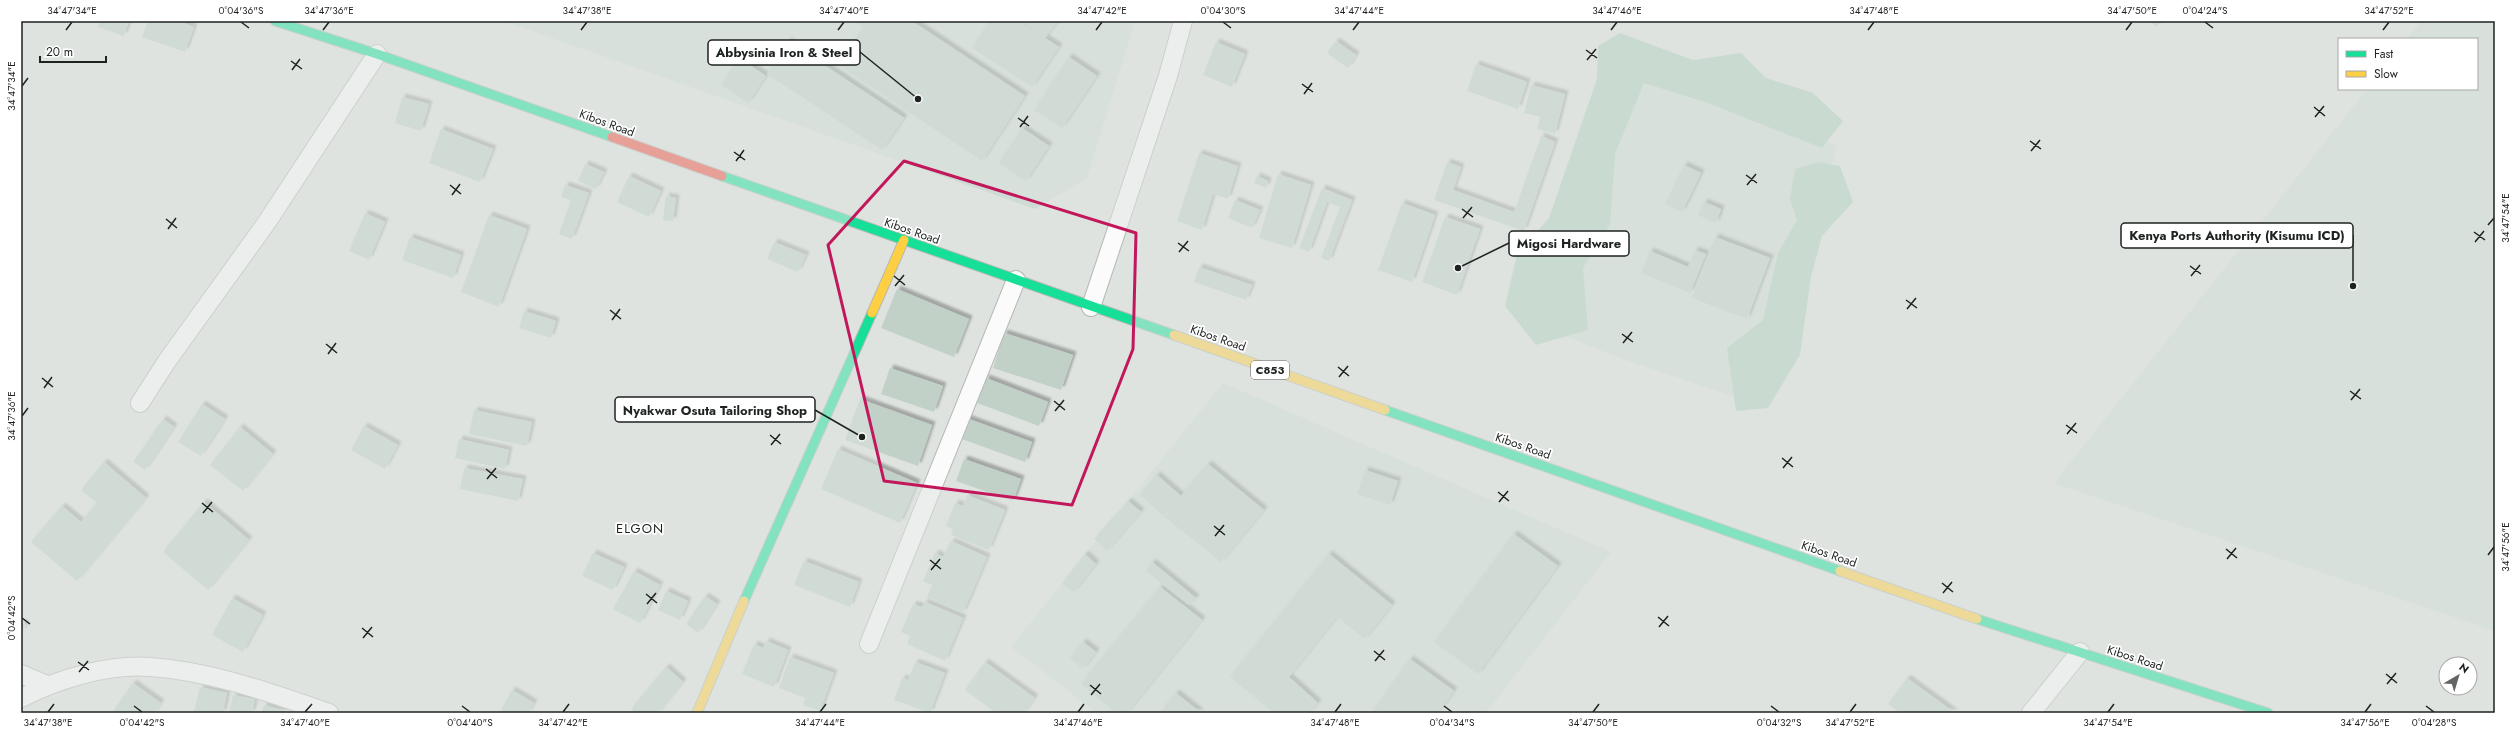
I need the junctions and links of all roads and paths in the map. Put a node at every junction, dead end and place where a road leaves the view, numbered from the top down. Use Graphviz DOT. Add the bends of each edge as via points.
graph roads {
  1 [pos="275,21"];
  2 [pos="1183,21"];
  3 [pos="377,54"];
  4 [pos="904,240"];
  5 [pos="1016,280"];
  6 [pos="1091,307"];
  7 [pos="140,403"];
  8 [pos="869,644"];
  9 [pos="2080,652"];
  10 [pos="21,674"];
  11 [pos="47,685"];
  12 [pos="21,698"];
  13 [pos="329,713"];
  14 [pos="697,713"];
  15 [pos="2031,713"];
  16 [pos="2268,713"];
  1 -- 3 [label="main road, Kibos Road / C853"];
  2 -- 6 [label="street" via="1168,76"];
  3 -- 4 [label="main road, Kibos Road / C853"];
  3 -- 7 [label="street" via="267,222 167,361"];
  4 -- 5 [label="main road, Kibos Road / C853"];
  4 -- 14 [label="main road" via="704,692"];
  5 -- 6 [label="main road, Kibos Road / C853"];
  5 -- 8 [label="street"];
  6 -- 9 [label="main road, Kibos Road / C853" via="1991,624"];
  9 -- 15 [label="street"];
  9 -- 16 [label="main road, Kibos Road / C853"];
  10 -- 11 [label="street"];
  11 -- 12 [label="street"];
  11 -- 13 [label="street" via="100,671 149,667 221,678"];
}
